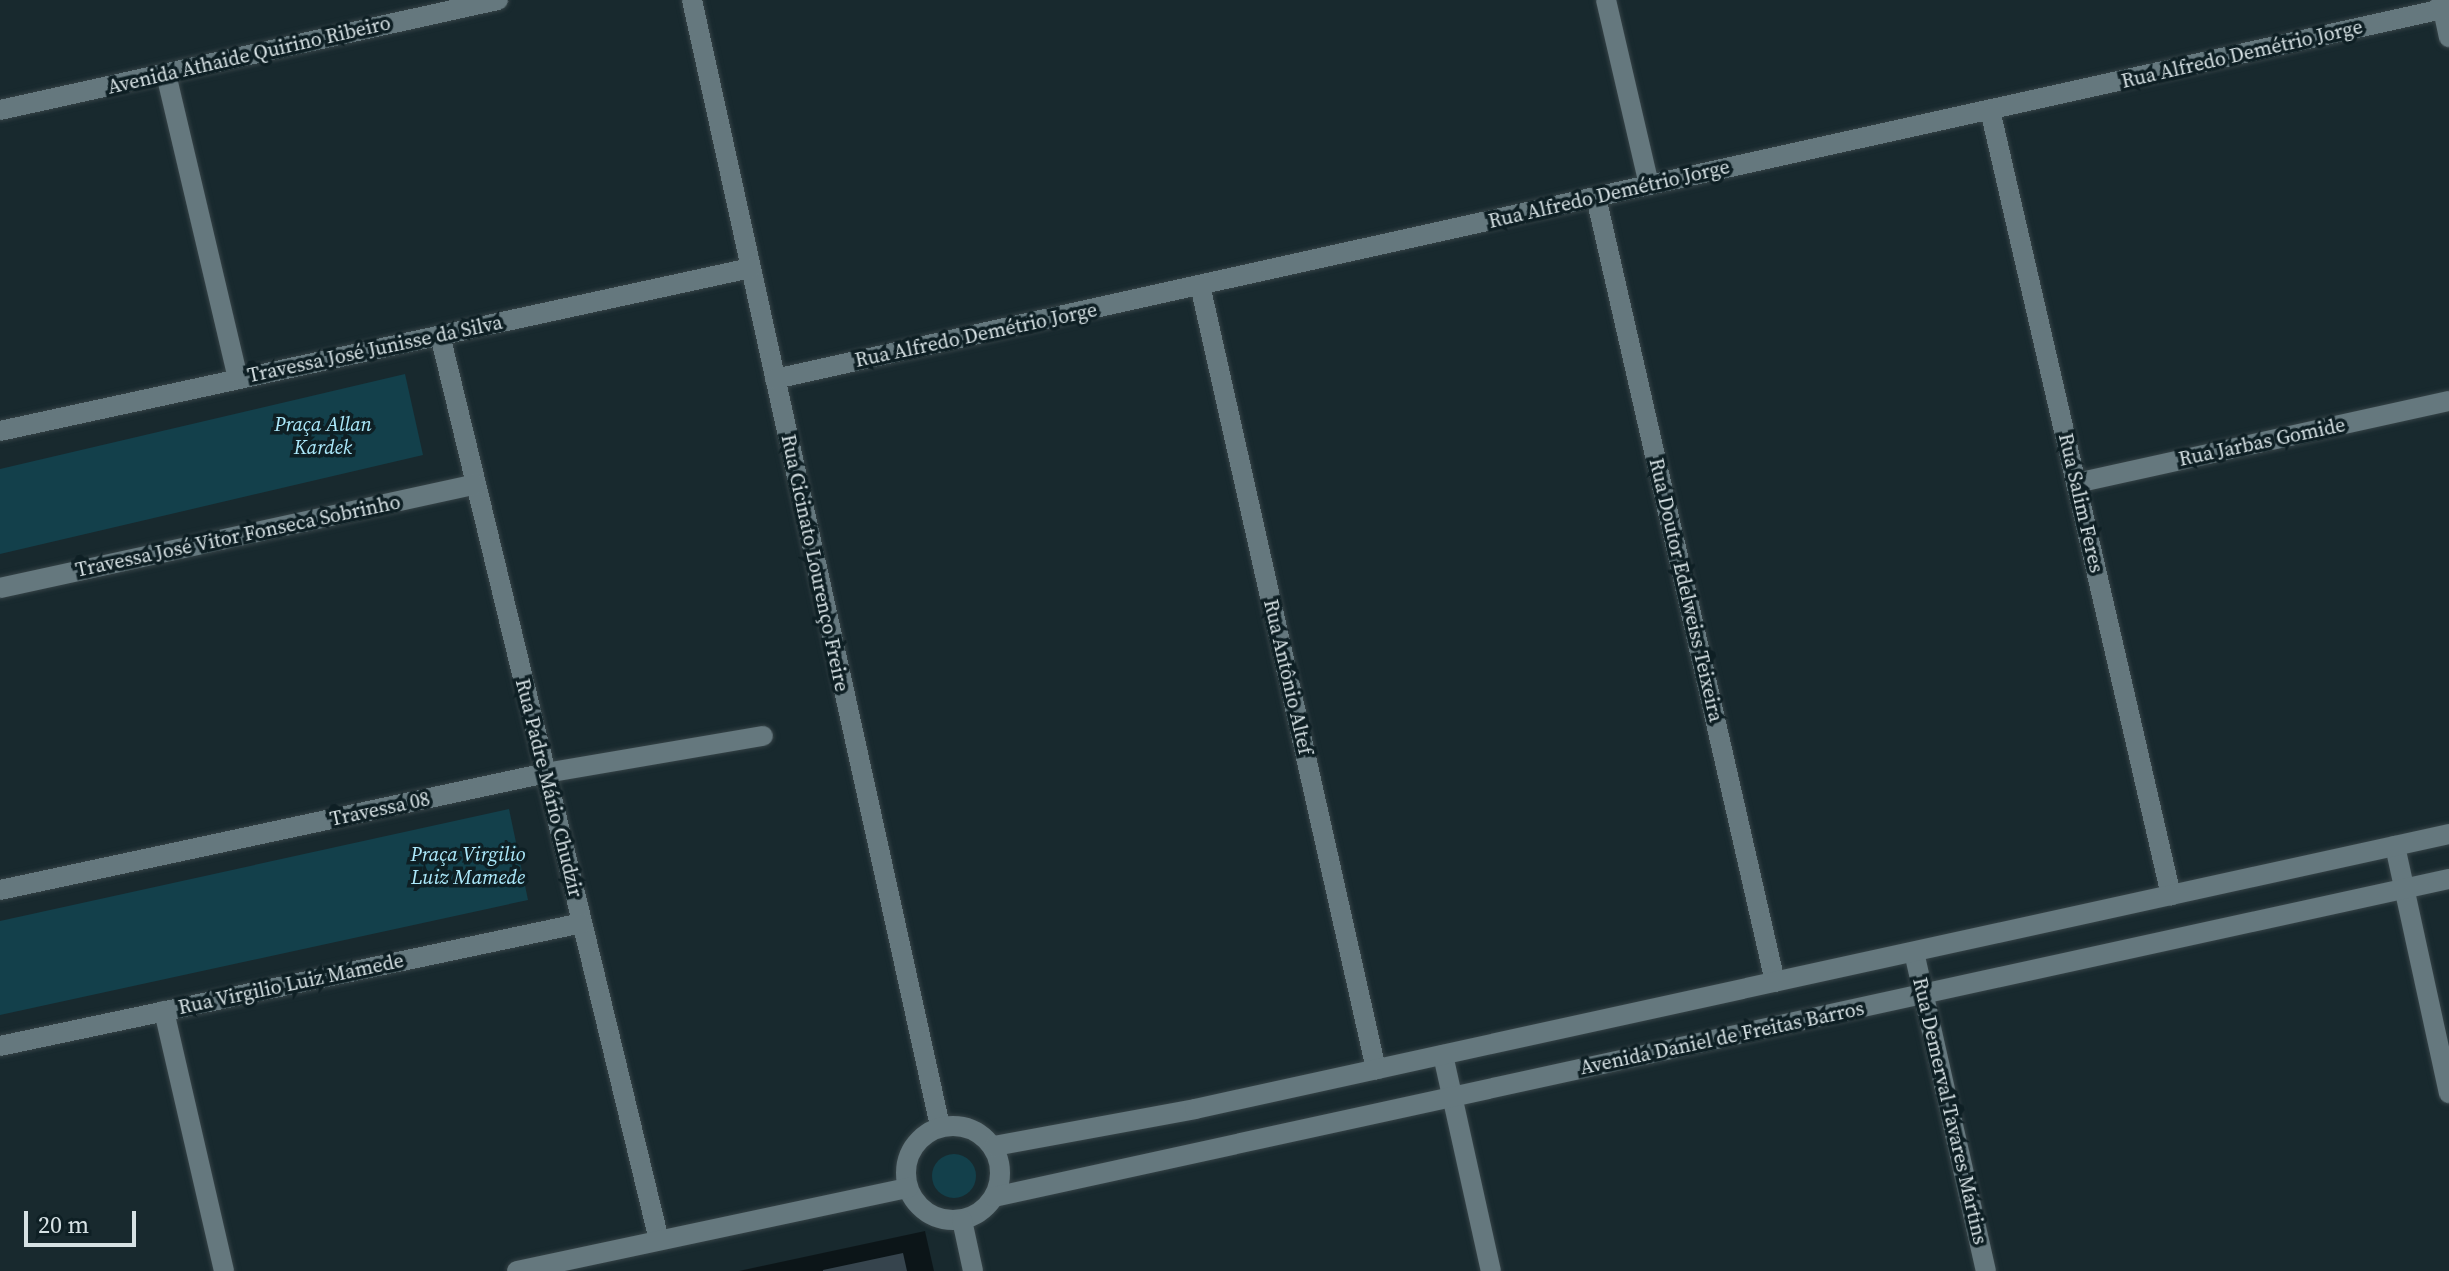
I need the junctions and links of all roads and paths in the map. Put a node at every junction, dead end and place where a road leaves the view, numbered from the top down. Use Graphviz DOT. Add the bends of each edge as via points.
graph roads {
  1 [pos="498,0"];
  2 [pos="692,0"];
  3 [pos="1606,0"];
  4 [pos="2442,4"];
  5 [pos="2449,37"];
  6 [pos="166,74"];
  7 [pos="0,110"];
  8 [pos="1990,110"];
  9 [pos="1649,185"];
  10 [pos="1596,197"];
  11 [pos="751,268"];
  12 [pos="1200,285"];
  13 [pos="440,335"];
  14 [pos="238,379"];
  15 [pos="775,379"];
  16 [pos="2449,401"];
  17 [pos="0,431"];
  18 [pos="2076,483"];
  19 [pos="476,484"];
  20 [pos="0,588"];
  21 [pos="763,736"];
  22 [pos="546,773"];
  23 [pos="2449,834"];
  24 [pos="2395,846"];
  25 [pos="2449,879"];
  26 [pos="2405,889"];
  27 [pos="0,890"];
  28 [pos="2171,895"];
  29 [pos="582,923"];
  30 [pos="1914,952"];
  31 [pos="1775,982"];
  32 [pos="1923,994"];
  33 [pos="164,1011"];
  34 [pos="0,1046"];
  35 [pos="1443,1055"];
  36 [pos="1376,1069"];
  37 [pos="2449,1093"];
  38 [pos="1452,1097"];
  39 [pos="940,1126"];
  40 [pos="994,1146"];
  41 [pos="908,1188"];
  42 [pos="994,1197"];
  43 [pos="962,1220"];
  44 [pos="659,1240"];
  45 [pos="224,1271"];
  46 [pos="517,1271"];
  47 [pos="973,1271"];
  48 [pos="1491,1271"];
  49 [pos="1986,1271"];
  1 -- 6 [label="street, Avenida Athaide Quirino Ribeiro"];
  2 -- 11 [label="street, Rua Cicinato Lourenço Freire"];
  3 -- 9 [label="street"];
  4 -- 5 [label="street"];
  4 -- 8 [label="street, Rua Alfredo Demétrio Jorge"];
  6 -- 7 [label="street, Avenida Athaide Quirino Ribeiro"];
  6 -- 14 [label="street"];
  8 -- 9 [label="street, Rua Alfredo Demétrio Jorge"];
  8 -- 18 [label="street, Rua Salim Feres"];
  9 -- 10 [label="street, Rua Alfredo Demétrio Jorge"];
  10 -- 12 [label="street, Rua Alfredo Demétrio Jorge"];
  10 -- 31 [label="street, Rua Doutor Edelweiss Teixeira"];
  11 -- 13 [label="street, Travessa José Junisse da Silva"];
  11 -- 15 [label="street, Rua Cicinato Lourenço Freire"];
  12 -- 15 [label="street, Rua Alfredo Demétrio Jorge"];
  12 -- 36 [label="street, Rua Antônio Altef"];
  13 -- 14 [label="street, Travessa José Junisse da Silva"];
  13 -- 19 [label="street, Rua Padre Mário Chudzir"];
  14 -- 17 [label="street, Travessa José Junisse da Silva"];
  15 -- 39 [label="street, Rua Cicinato Lourenço Freire"];
  16 -- 18 [label="street, Rua Jarbas Gomide"];
  18 -- 28 [label="street, Rua Salim Feres"];
  19 -- 20 [label="street, Travessa José Vitor Fonseca Sobrinho"];
  19 -- 22 [label="street, Rua Padre Mário Chudzir"];
  21 -- 22 [label="street, Travessa 08"];
  22 -- 27 [label="street, Travessa 08"];
  22 -- 29 [label="street, Rua Padre Mário Chudzir"];
  23 -- 24 [label="street"];
  24 -- 26 [label="street"];
  24 -- 28 [label="street"];
  25 -- 26 [label="street, Avenida Daniel de Freitas Barros"];
  26 -- 32 [label="street, Avenida Daniel de Freitas Barros"];
  26 -- 37 [label="street"];
  28 -- 30 [label="street"];
  29 -- 33 [label="street, Rua Virgilio Luiz Mamede"];
  29 -- 44 [label="street, Rua Padre Mário Chudzir"];
  30 -- 31 [label="street"];
  30 -- 32 [label="street, Rua Demerval Tavares Martins"];
  31 -- 35 [label="street"];
  32 -- 38 [label="street, Avenida Daniel de Freitas Barros"];
  32 -- 49 [label="street, Rua Demerval Tavares Martins"];
  33 -- 34 [label="street, Rua Virgilio Luiz Mamede"];
  33 -- 45 [label="street"];
  35 -- 36 [label="street"];
  35 -- 38 [label="street"];
  36 -- 40 [label="street"];
  38 -- 42 [label="street, Avenida Daniel de Freitas Barros"];
  38 -- 48 [label="street"];
  39 -- 40 [label="street" via="970,1127"];
  39 -- 41 [label="street" via="918,1140 906,1163"];
  40 -- 42 [label="street" via="1001,1171"];
  41 -- 43 [label="street" via="920,1207"];
  41 -- 44 [label="street"];
  42 -- 43 [label="street, Avenida Daniel de Freitas Barros"];
  43 -- 47 [label="street"];
  44 -- 46 [label="street"];
}
